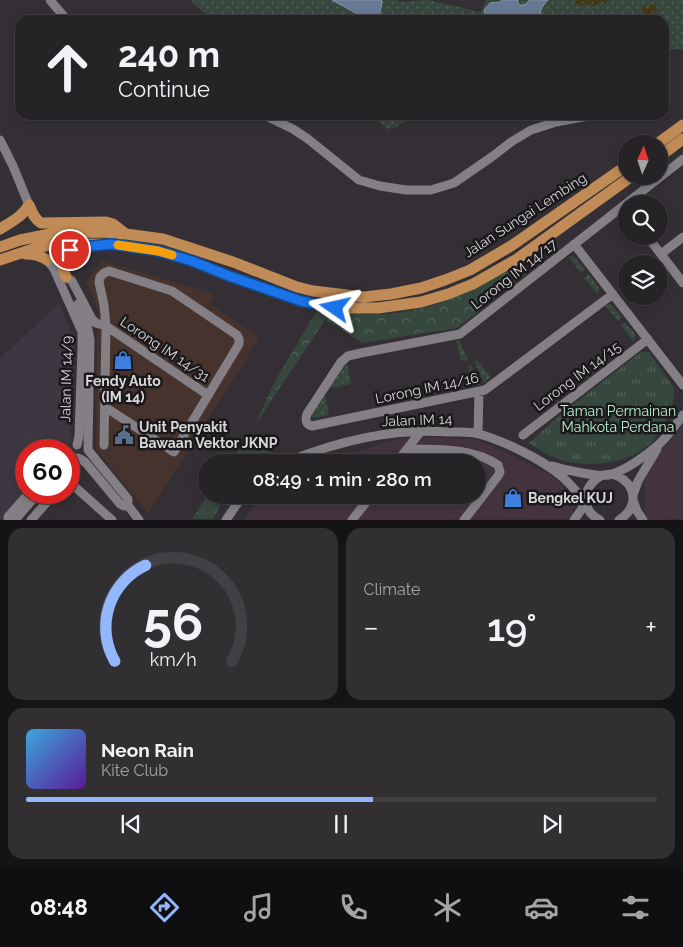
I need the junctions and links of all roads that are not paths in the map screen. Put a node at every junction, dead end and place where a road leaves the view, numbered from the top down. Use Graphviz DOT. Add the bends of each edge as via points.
graph roads {
  1 [pos="52,1"];
  2 [pos="63,15"];
  3 [pos="274,120"];
  4 [pos="567,120"];
  5 [pos="683,125"];
  6 [pos="668,136"];
  7 [pos="683,139"];
  8 [pos="0,140"];
  9 [pos="668,150"];
  10 [pos="683,159"];
  11 [pos="618,172"];
  12 [pos="620,185"];
  13 [pos="640,195"];
  14 [pos="29,205"];
  15 [pos="618,213"];
  16 [pos="0,229"];
  17 [pos="126,234"];
  18 [pos="683,237"];
  19 [pos="111,244"];
  20 [pos="574,244"];
  21 [pos="654,245"];
  22 [pos="0,247"];
  23 [pos="661,254"];
  24 [pos="16,255"];
  25 [pos="0,260"];
  26 [pos="47,260"];
  27 [pos="66,277"];
  28 [pos="683,283"];
  29 [pos="613,294"];
  30 [pos="106,326"];
  31 [pos="90,340"];
  32 [pos="648,340"];
  33 [pos="683,385"];
  34 [pos="479,392"];
  35 [pos="208,396"];
  36 [pos="105,407"];
  37 [pos="683,415"];
  38 [pos="307,423"];
  39 [pos="421,431"];
  40 [pos="478,433"];
  41 [pos="523,435"];
  42 [pos="78,439"];
  43 [pos="80,445"];
  44 [pos="104,445"];
  45 [pos="658,446"];
  46 [pos="88,449"];
  47 [pos="408,449"];
  48 [pos="306,454"];
  49 [pos="404,454"];
  50 [pos="80,458"];
  51 [pos="80,459"];
  52 [pos="547,465"];
  53 [pos="609,475"];
  54 [pos="80,491"];
  55 [pos="633,497"];
  56 [pos="586,502"];
  57 [pos="19,504"];
  58 [pos="30,504"];
  59 [pos="45,504"];
  60 [pos="127,504"];
  61 [pos="237,504"];
  62 [pos="365,504"];
  63 [pos="8,520"];
  64 [pos="16,520"];
  65 [pos="31,520"];
  66 [pos="112,520"];
  67 [pos="139,520"];
  68 [pos="226,520"];
  69 [pos="352,520"];
  70 [pos="464,520"];
  71 [pos="574,520"];
  72 [pos="600,520"];
  73 [pos="619,520"];
  74 [pos="643,520"];
  1 -- 2 [label="street"];
  3 -- 4 [label="street" via="308,139 360,180 406,190 430,190 454,183 530,130"];
  5 -- 6 [label="main road"];
  7 -- 9 [label="main road"];
  8 -- 14 [label="street"];
  10 -- 13 [label="street, Lorong IM 14/17"];
  11 -- 17 [label="main road, Jalan Sungai Lembing" via="512,246 470,270 421,288 391,294 364,297 313,291 163,239"];
  12 -- 19 [label="main road, Jalan Sungai Lembing" via="518,259 473,284 420,302 378,308 335,308 301,301 192,261 158,251"];
  14 -- 16 [label="main road" via="20,216"];
  14 -- 17 [label="main road" via="41,223 106,222"];
  15 -- 20 [label="street, Lorong IM 14/17"];
  17 -- 22 [label="main road, Jalan Sungai Lembing" via="55,233"];
  18 -- 23 [label="street"];
  19 -- 24 [label="main road, Jalan Sungai Lembing" via="51,246"];
  19 -- 27 [label="main road" via="70,250 62,263"];
  20 -- 29 [label="street"];
  20 -- 38 [label="street, Lorong IM 14/17" via="460,334 350,355 341,362 307,414"];
  21 -- 23 [label="street"];
  23 -- 28 [label="street"];
  24 -- 25 [label="main road, Jalan Sungai Lembing"];
  24 -- 26 [label="main road" via="35,254"];
  26 -- 42 [label="street, Jalan IM 14/9" via="82,332"];
  27 -- 30 [label="street, Lorong IM 14/31" via="92,319"];
  27 -- 31 [label="street, Jalan IM 14/9" via="87,324"];
  29 -- 32 [label="street"];
  29 -- 34 [label="street, Lorong IM 14/16" via="486,390"];
  30 -- 31 [label="street"];
  30 -- 35 [label="street, Lorong IM 14/31"];
  30 -- 35 [label="street" via="99,282 100,277 109,272 172,291 237,335 239,344"];
  30 -- 36 [label="street"];
  31 -- 46 [label="street, Jalan IM 14/9"];
  32 -- 33 [label="street"];
  32 -- 41 [label="street, Lorong IM 14/15"];
  34 -- 38 [label="street, Lorong IM 14/16" via="316,425"];
  34 -- 40 [label="street"];
  35 -- 36 [label="street" via="174,452"];
  36 -- 44 [label="street"];
  37 -- 45 [label="street"];
  39 -- 40 [label="street, Jalan IM 14"];
  39 -- 47 [label="street"];
  39 -- 48 [label="street, Jalan IM 14" via="352,440"];
  40 -- 52 [label="street, Jalan IM 14"];
  43 -- 46 [label="street"];
  45 -- 53 [label="street"];
  45 -- 55 [label="street" via="638,481"];
  46 -- 50 [label="street" via="86,456"];
  46 -- 60 [label="street" via="128,499"];
  47 -- 49 [label="street"];
  47 -- 70 [label="street" via="459,450 498,466 498,476"];
  51 -- 60 [label="street" via="121,505"];
  52 -- 53 [label="street" via="580,473"];
  52 -- 56 [label="street"];
  53 -- 55 [label="street" via="623,479"];
  53 -- 56 [label="street" via="598,478 589,486"];
  54 -- 66 [label="street"];
  55 -- 73 [label="street" via="630,510"];
  55 -- 74 [label="street"];
  56 -- 71 [label="street"];
  56 -- 72 [label="street" via="592,515"];
  57 -- 63 [label="street"];
  58 -- 64 [label="street"];
  59 -- 65 [label="street"];
  60 -- 67 [label="street"];
  61 -- 68 [label="street"];
  62 -- 69 [label="street"];
}
